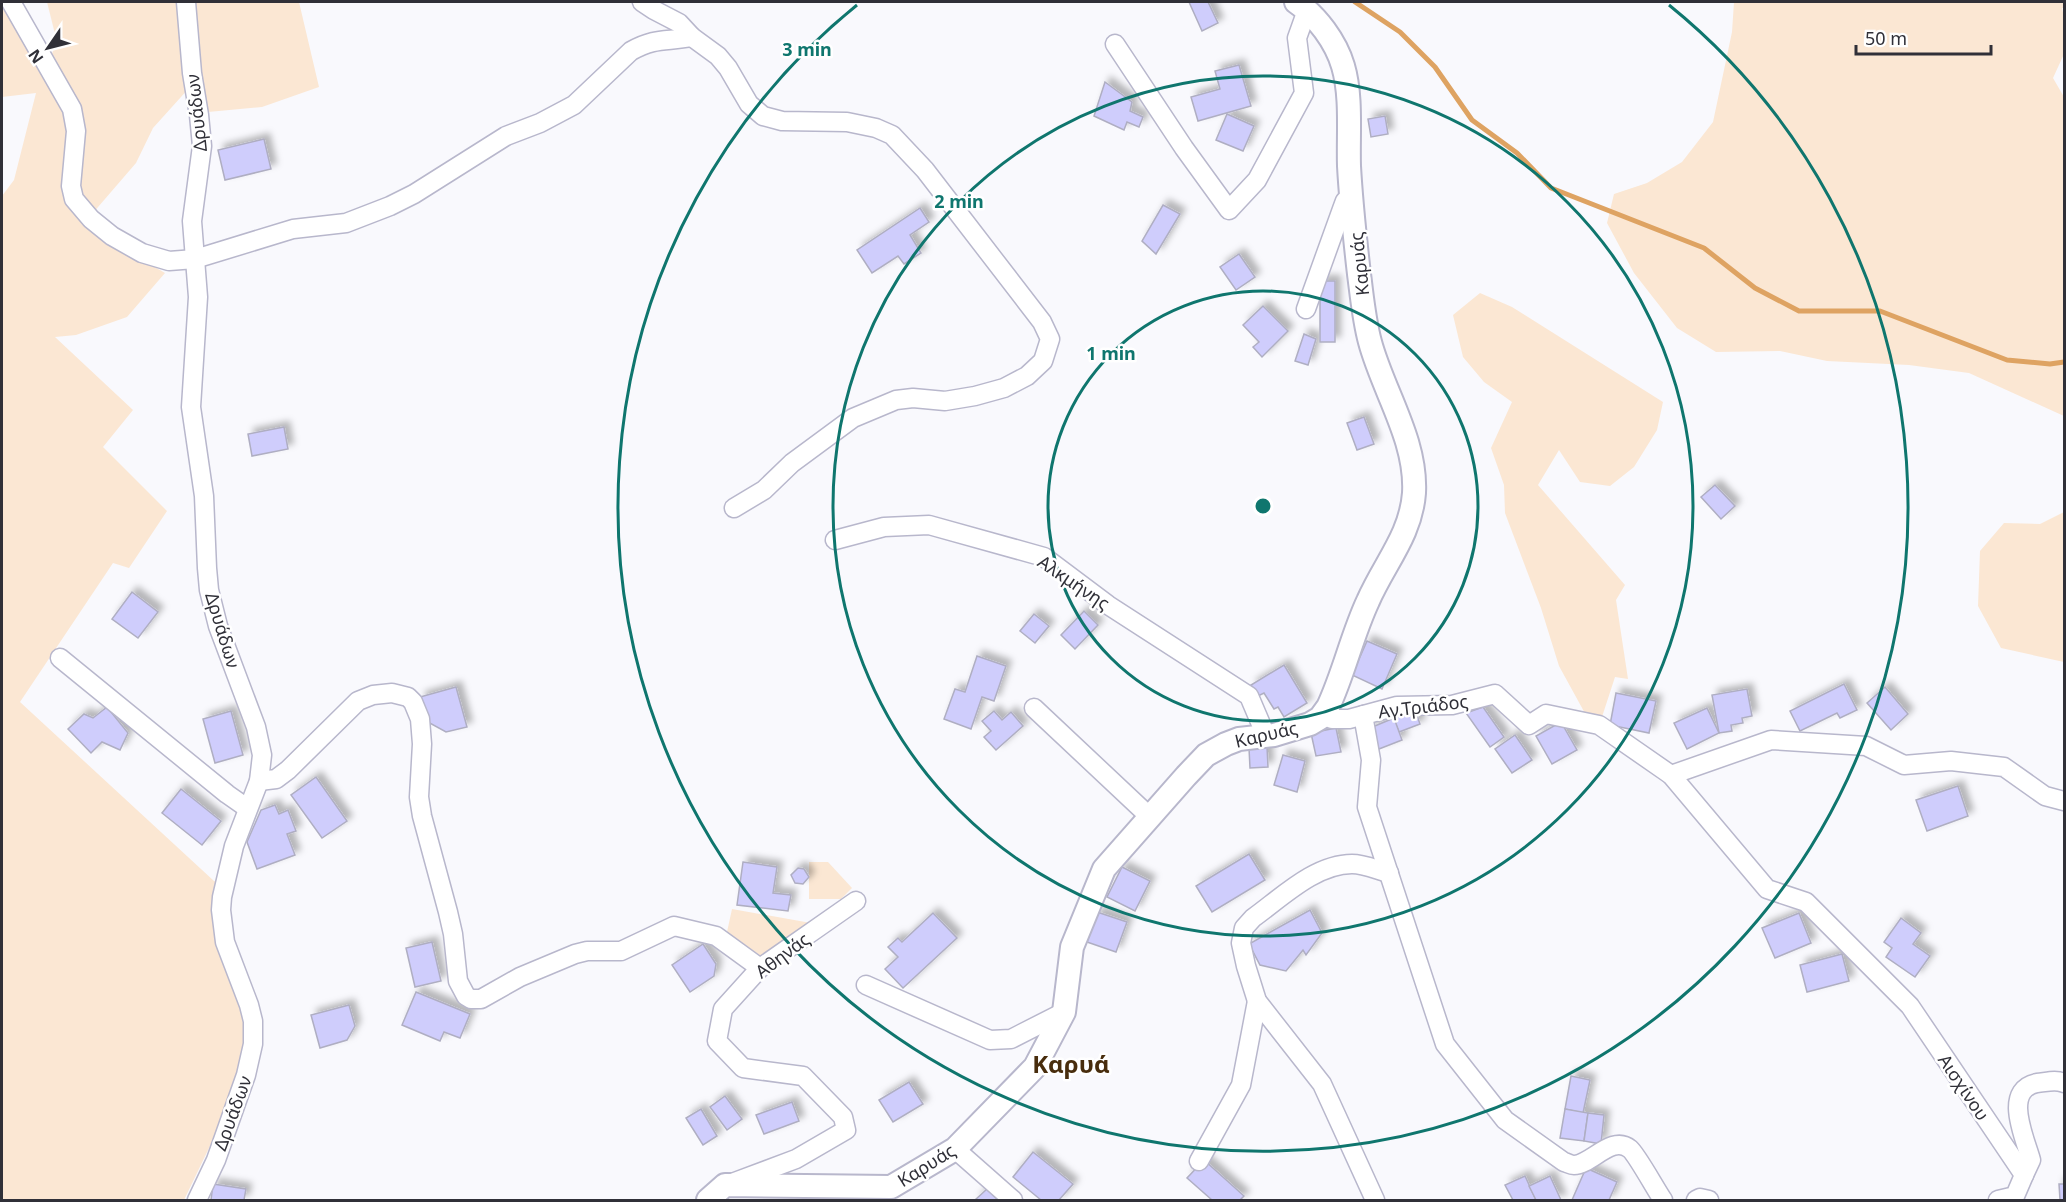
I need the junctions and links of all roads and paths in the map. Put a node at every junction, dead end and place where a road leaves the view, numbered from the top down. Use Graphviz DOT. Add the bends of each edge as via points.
graph roads {
  1 [pos="11,2"];
  2 [pos="186,2"];
  3 [pos="642,2"];
  4 [pos="1301,6"];
  5 [pos="692,37"];
  6 [pos="1115,45"];
  7 [pos="1352,195"];
  8 [pos="195,259"];
  9 [pos="1306,309"];
  10 [pos="734,508"];
  11 [pos="835,540"];
  12 [pos="60,658"];
  13 [pos="1034,708"];
  14 [pos="1323,715"];
  15 [pos="1363,715"];
  16 [pos="1266,736"];
  17 [pos="1671,776"];
  18 [pos="259,781"];
  19 [pos="2064,801"];
  20 [pos="247,808"];
  21 [pos="1150,817"];
  22 [pos="1389,873"];
  23 [pos="856,901"];
  24 [pos="760,968"];
  25 [pos="866,986"];
  26 [pos="1257,1001"];
  27 [pos="1064,1012"];
  28 [pos="2064,1083"];
  29 [pos="956,1149"];
  30 [pos="1199,1161"];
  31 [pos="2024,1175"];
  32 [pos="717,1193"];
  33 [pos="197,1200"];
  34 [pos="1013,1200"];
  35 [pos="1375,1200"];
  36 [pos="1663,1200"];
  37 [pos="1695,1200"];
  38 [pos="1709,1200"];
  39 [pos="1998,1200"];
  1 -- 8 [label="street" via="72,109 76,143 72,192 80,207 103,230 142,253 169,261"];
  2 -- 8 [label="street, Δρυάδων" via="202,146 193,214"];
  3 -- 5 [label="street" via="679,23"];
  4 -- 6 [label="street" via="1297,38 1304,93 1257,180 1229,210"];
  4 -- 7 [label="street, Καρυάς" via="1334,45 1345,72"];
  5 -- 8 [label="street" via="659,39 631,51 574,105 506,136 390,206 346,223 293,229"];
  5 -- 10 [label="street" via="718,56 748,104 763,116 782,121 847,122 892,135 925,170 1042,322 1050,339 1043,361 1027,376 1004,388 945,401 896,400 853,418 792,463 764,490"];
  7 -- 9 [label="street" via="1342,209"];
  7 -- 14 [label="street, Καρυάς" via="1367,329 1406,442 1414,494 1402,539 1368,599"];
  8 -- 18 [label="street, Δρυάδων" via="198,306 191,407 204,496 209,590 259,739"];
  11 -- 16 [label="street, Αλκμήνης" via="884,527 929,525 1044,557 1108,605 1249,696"];
  12 -- 20 [label="street"];
  13 -- 21 [label="street"];
  14 -- 15 [label="street, Αγ.Τριάδος" via="1340,720"];
  14 -- 16 [label="street, Καρυάς" via="1310,724"];
  15 -- 17 [label="street, Αγ.Τριάδος" via="1407,704 1452,705 1495,694 1528,725 1546,714 1599,725"];
  15 -- 22 [label="street" via="1371,760 1367,807"];
  16 -- 21 [label="street, Καρυάς" via="1239,739 1211,752"];
  17 -- 19 [label="street" via="1772,741 1866,746 1904,765 1951,762 2004,767 2045,796"];
  17 -- 31 [label="street, Αισχίνου" via="1767,889 1806,902 1910,1006"];
  18 -- 20 [label="street, Δρυάδων"];
  18 -- 24 [label="street" via="276,779 288,770 358,701 381,693 408,697 420,719 422,816 453,934 458,981 466,996 481,999 520,977 575,954 621,951 674,926 716,936"];
  20 -- 33 [label="street, Δρυάδων" via="234,846 221,910 225,942 253,1021 253,1044 216,1160"];
  21 -- 27 [label="street, Καρυάς" via="1104,869 1072,947"];
  22 -- 26 [label="street" via="1352,864 1328,870 1249,921 1241,943"];
  22 -- 36 [label="street" via="1445,1044 1496,1111 1564,1162 1574,1165 1607,1148 1619,1145 1629,1149"];
  23 -- 24 [label="street, Αθηνάς"];
  24 -- 32 [label="street, Αθηνάς" via="723,1009 717,1041 743,1068 803,1076 843,1117 846,1130 796,1158"];
  25 -- 27 [label="street" via="990,1040 1011,1039"];
  26 -- 30 [label="street" via="1241,1085"];
  26 -- 35 [label="street" via="1323,1084"];
  27 -- 29 [label="street, Καρυάς" via="1035,1067"];
  28 -- 31 [label="street" via="2058,1080 2032,1084 2023,1090 2016,1108 2031,1160"];
  29 -- 32 [label="street, Καρυάς" via="891,1186"];
  29 -- 34 [label="street"];
  31 -- 39 [label="street" via="2015,1196"];
  37 -- 38 [label="street"];
}
